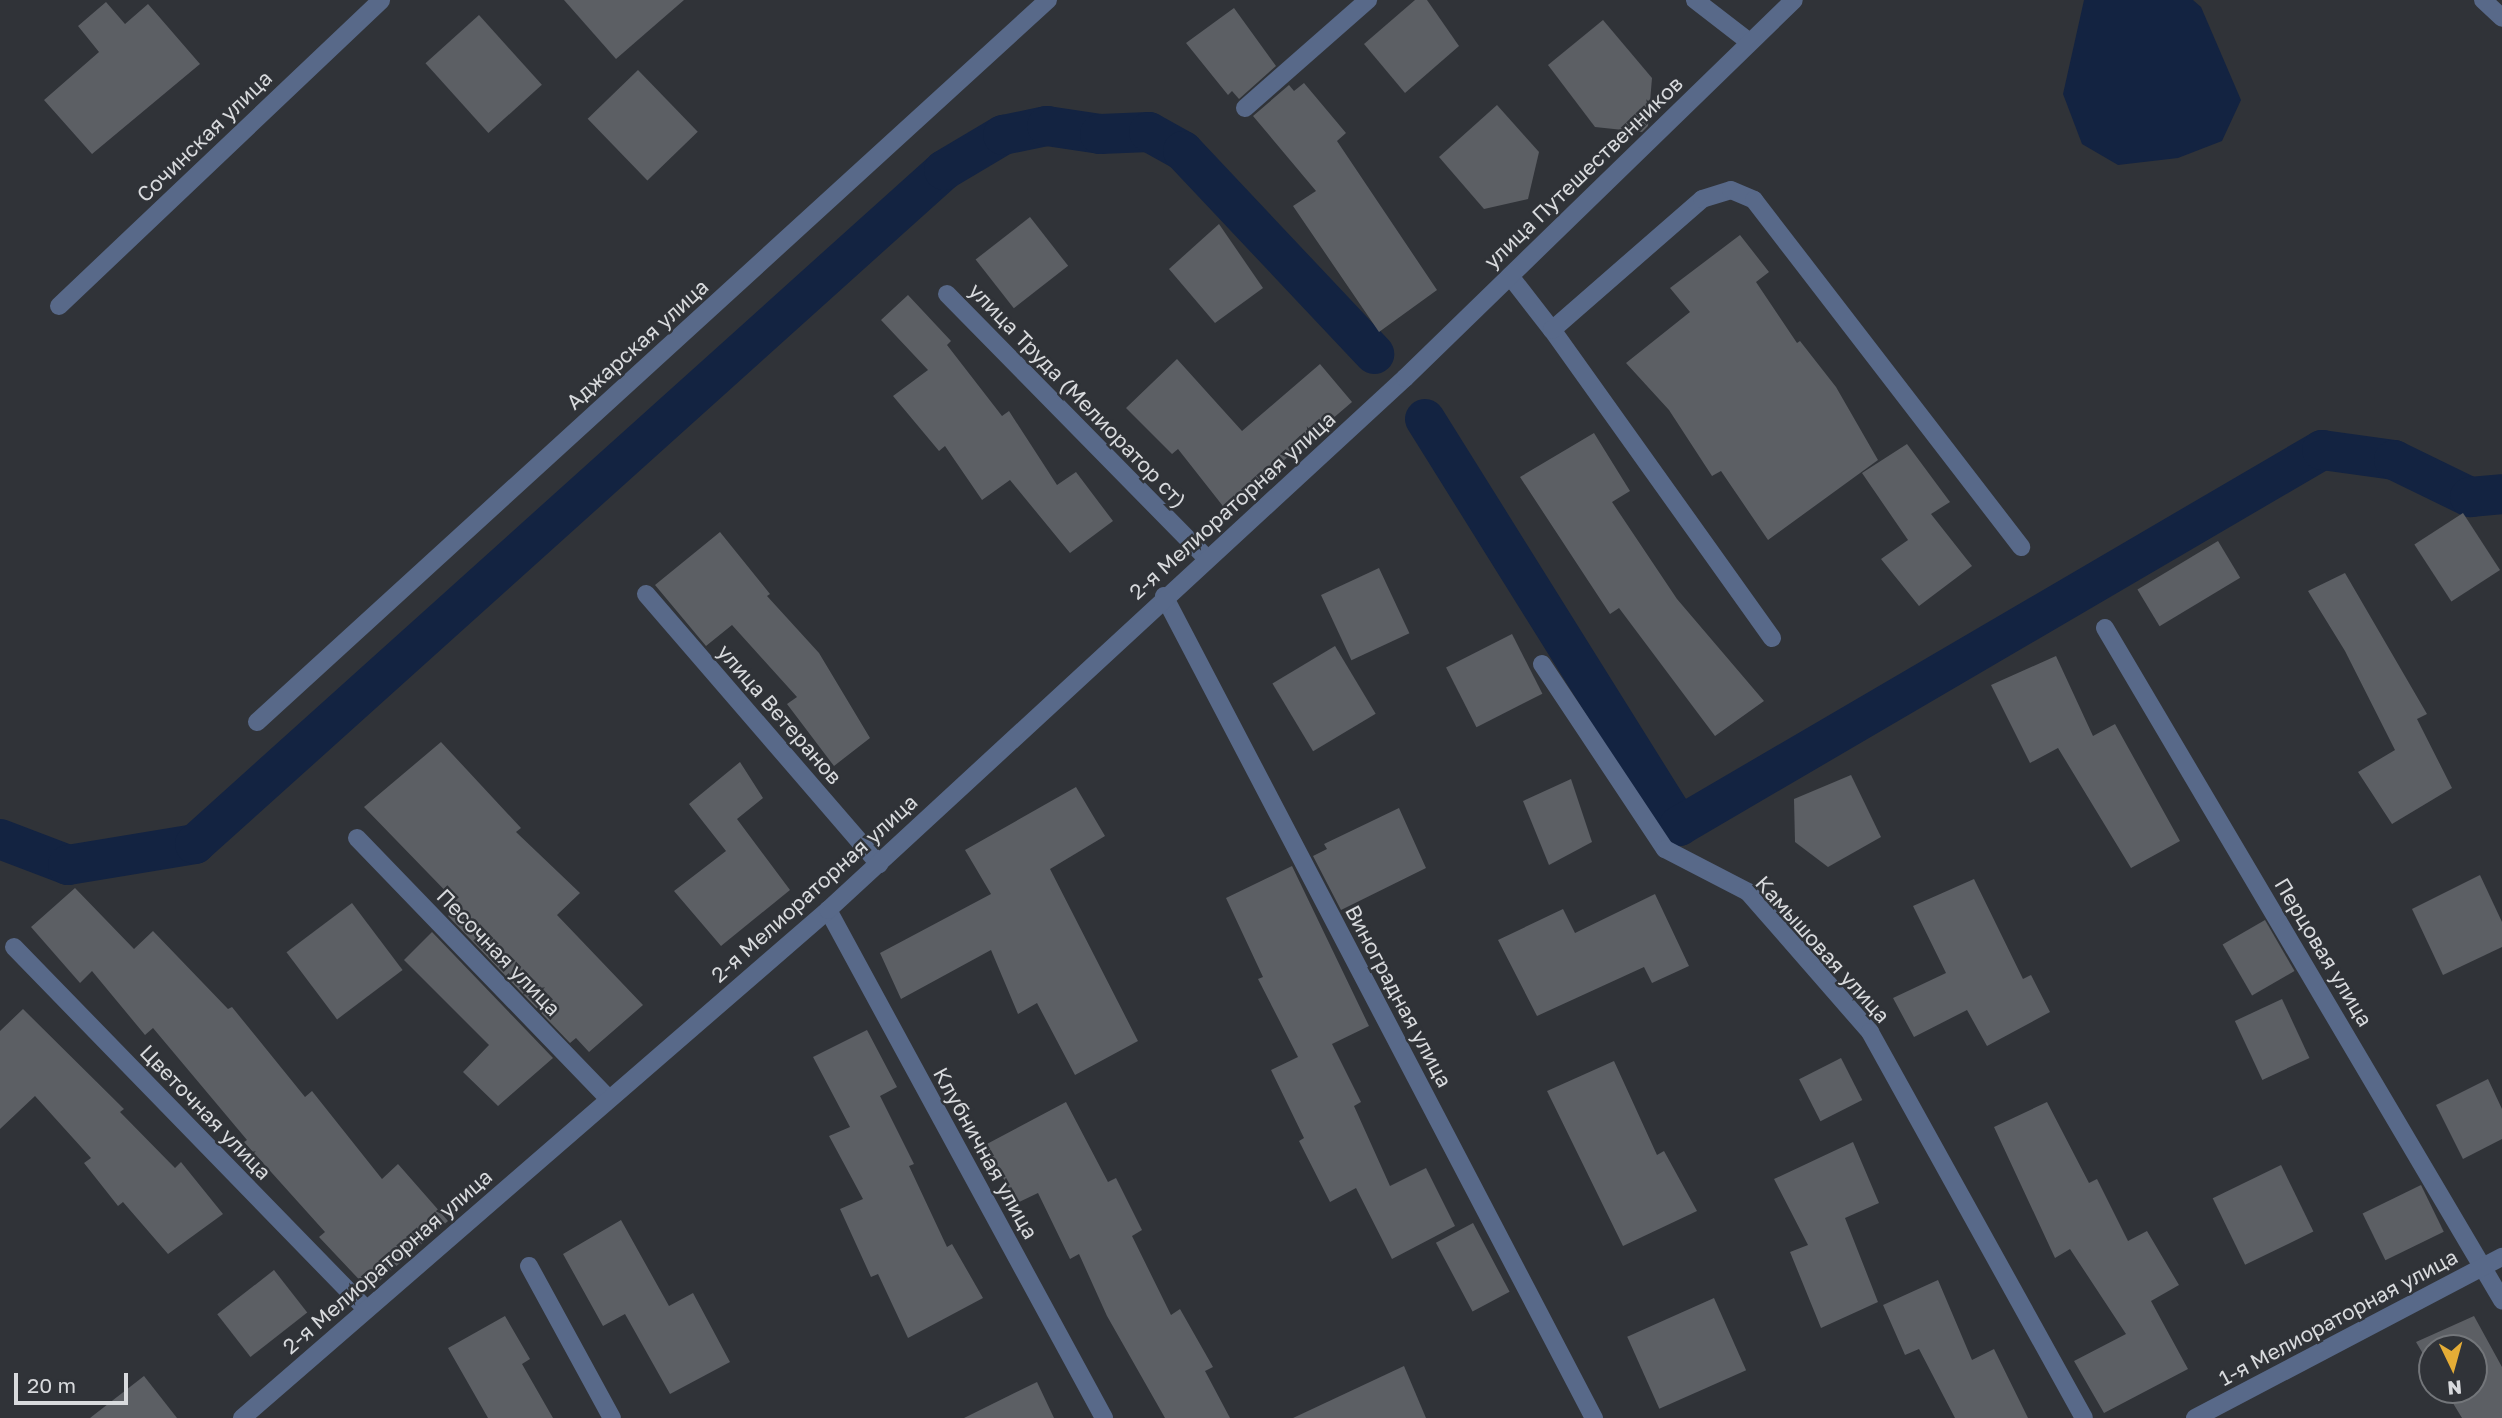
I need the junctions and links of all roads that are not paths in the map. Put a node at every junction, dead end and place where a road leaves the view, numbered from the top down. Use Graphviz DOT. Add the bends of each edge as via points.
graph roads {
  1 [pos="381,0"];
  2 [pos="1048,0"];
  3 [pos="1368,0"];
  4 [pos="1695,0"];
  5 [pos="1794,0"];
  6 [pos="2483,0"];
  7 [pos="2502,18"];
  8 [pos="1748,41"];
  9 [pos="1245,108"];
  10 [pos="1510,276"];
  11 [pos="947,294"];
  12 [pos="59,306"];
  13 [pos="1552,330"];
  14 [pos="1405,379"];
  15 [pos="2021,547"];
  16 [pos="1206,558"];
  17 [pos="646,594"];
  18 [pos="1164,596"];
  19 [pos="2105,628"];
  20 [pos="1772,638"];
  21 [pos="1542,664"];
  22 [pos="257,722"];
  23 [pos="357,838"];
  24 [pos="879,864"];
  25 [pos="828,911"];
  26 [pos="14,947"];
  27 [pos="608,1098"];
  28 [pos="2502,1256"];
  29 [pos="529,1266"];
  30 [pos="2484,1266"];
  31 [pos="2502,1300"];
  32 [pos="366,1309"];
  33 [pos="242,1418"];
  34 [pos="612,1418"];
  35 [pos="1104,1418"];
  36 [pos="1594,1418"];
  37 [pos="2084,1418"];
  38 [pos="2195,1418"];
  1 -- 12 [label="street, Сочинская улица"];
  2 -- 22 [label="street, Аджарская улица"];
  3 -- 9 [label="street"];
  4 -- 8 [label="street"];
  5 -- 8 [label="street, улица Путешественников"];
  6 -- 7 [label="street"];
  8 -- 10 [label="street, улица Путешественников"];
  10 -- 13 [label="street"];
  10 -- 14 [label="street, улица Путешественников"];
  11 -- 16 [label="street, улица Труда (Мелиоратор ст)"];
  13 -- 15 [label="street" via="1702,199 1731,190 1754,200"];
  13 -- 20 [label="street"];
  14 -- 16 [label="street, 2-я Мелиораторная улица"];
  16 -- 18 [label="street, 2-я Мелиораторная улица"];
  17 -- 24 [label="street, улица Ветеранов"];
  18 -- 24 [label="street, 2-я Мелиораторная улица"];
  18 -- 36 [label="street, Виноградная улица"];
  19 -- 30 [label="street, Перцовая улица"];
  21 -- 37 [label="street, Камышовая улица" via="1665,849 1748,892 1870,1032"];
  23 -- 27 [label="street, Песочная улица"];
  24 -- 25 [label="street, 2-я Мелиораторная улица"];
  25 -- 27 [label="street, 2-я Мелиораторная улица"];
  25 -- 35 [label="street, Клубничная улица"];
  26 -- 32 [label="street, Цветочная улица"];
  27 -- 32 [label="street, 2-я Мелиораторная улица"];
  28 -- 30 [label="street, 1-я Мелиораторная улица"];
  29 -- 34 [label="street"];
  30 -- 31 [label="street, Перцовая улица"];
  30 -- 38 [label="street, 1-я Мелиораторная улица"];
  32 -- 33 [label="street, 2-я Мелиораторная улица"];
}
